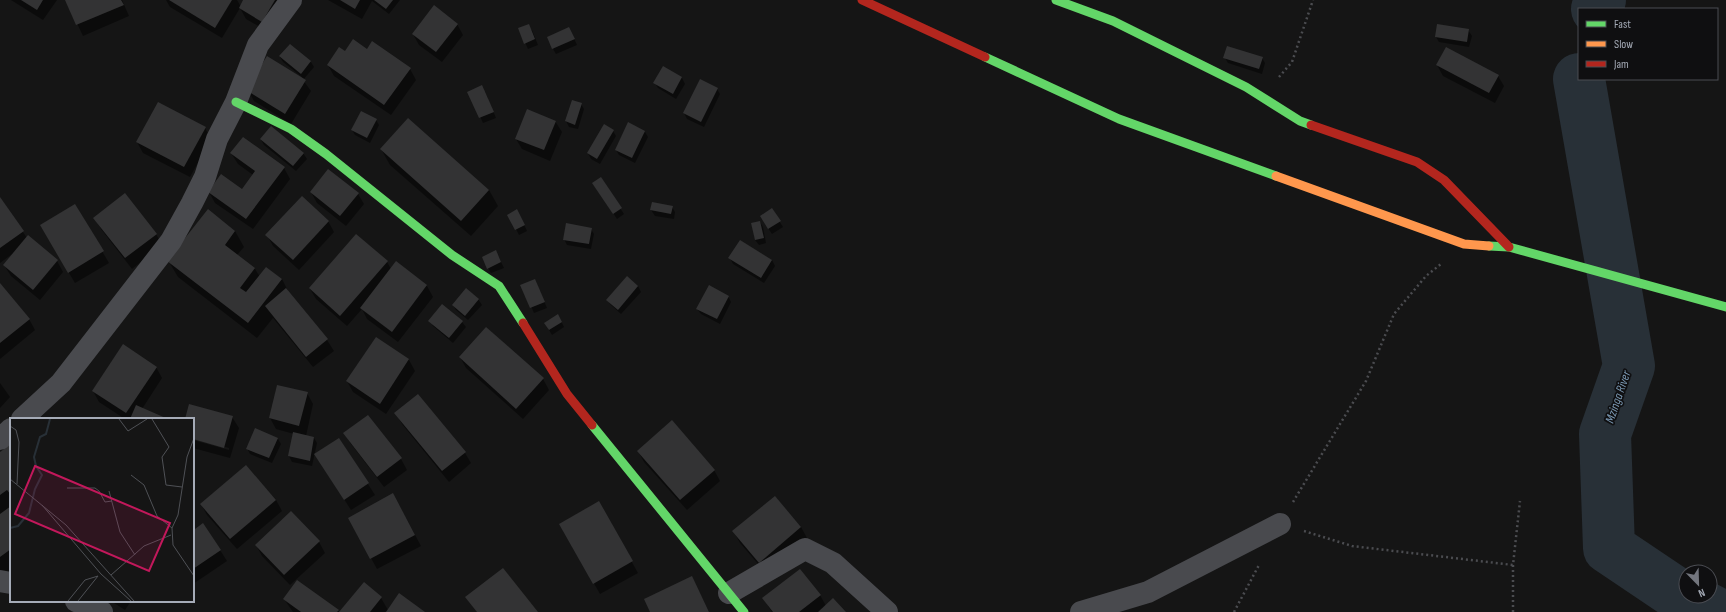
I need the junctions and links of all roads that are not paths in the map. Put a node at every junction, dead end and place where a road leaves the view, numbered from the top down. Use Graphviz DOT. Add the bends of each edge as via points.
graph roads {
  1 [pos="291,0"];
  2 [pos="862,0"];
  3 [pos="1056,0"];
  4 [pos="236,102"];
  5 [pos="1510,247"];
  6 [pos="1726,307"];
  7 [pos="23,418"];
  8 [pos="10,430"];
  9 [pos="0,439"];
  10 [pos="1280,524"];
  11 [pos="0,581"];
  12 [pos="10,584"];
  13 [pos="729,593"];
  14 [pos="78,602"];
  15 [pos="102,612"];
  16 [pos="744,612"];
  17 [pos="887,612"];
  18 [pos="1082,612"];
  1 -- 4 [label="street" via="258,45"];
  2 -- 5 [label="main road" via="1119,119 1464,244"];
  3 -- 5 [label="main road" via="1113,21 1246,87 1300,121 1417,162 1444,180"];
  4 -- 7 [label="street" via="217,139 202,183 172,241 61,383"];
  4 -- 13 [label="main road" via="291,129 452,256 499,286 567,394"];
  5 -- 6 [label="main road"];
  8 -- 9 [label="street"];
  10 -- 18 [label="street" via="1148,592"];
  11 -- 12 [label="street"];
  13 -- 16 [label="main road"];
  13 -- 17 [label="street" via="805,549 833,563"];
  14 -- 15 [label="street"];
}
